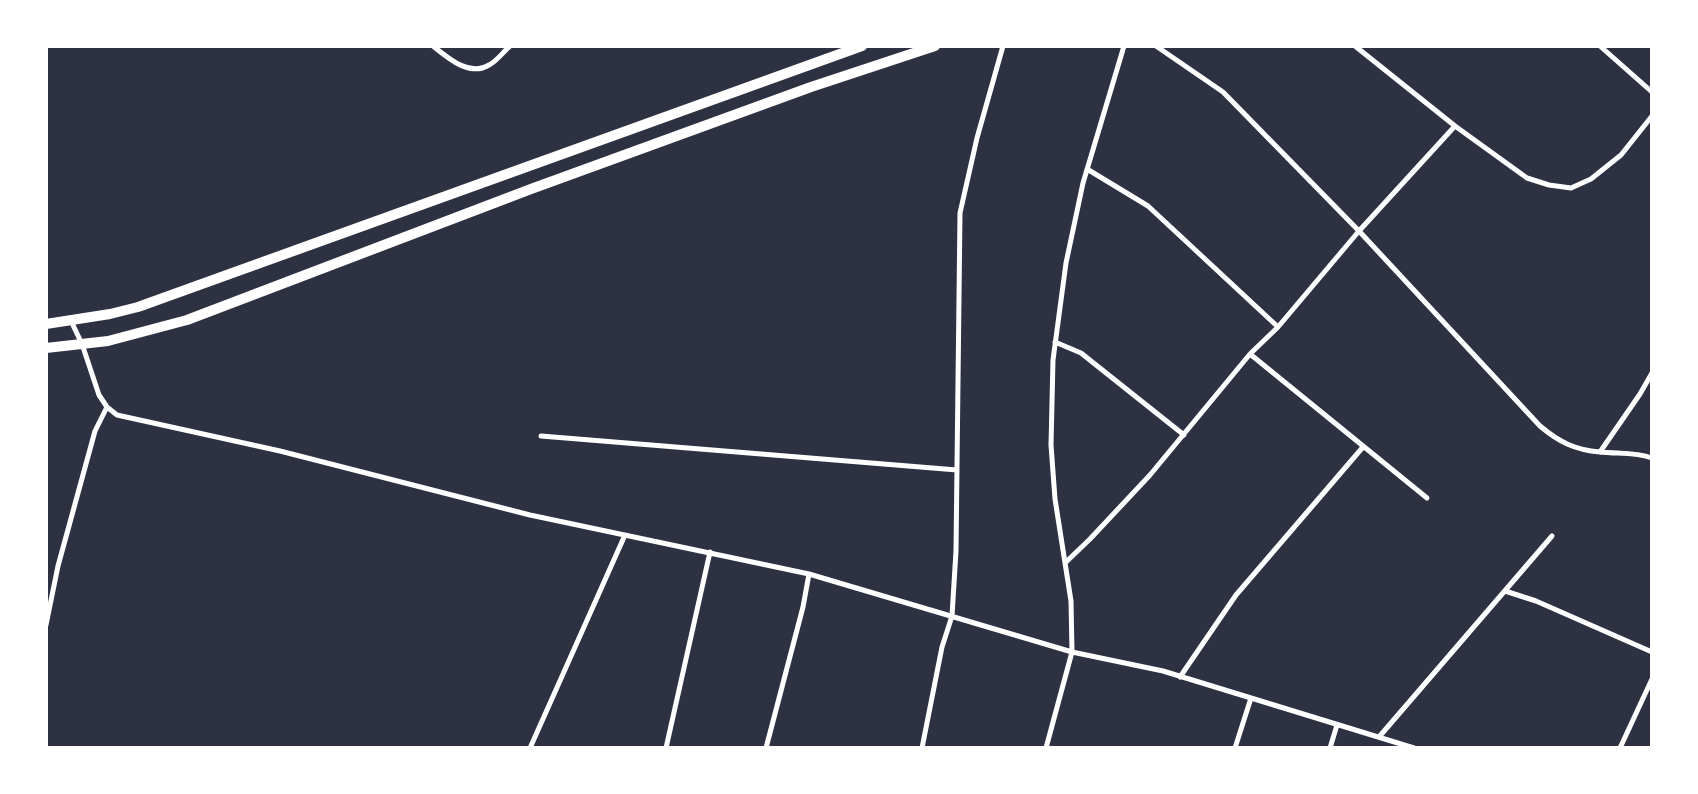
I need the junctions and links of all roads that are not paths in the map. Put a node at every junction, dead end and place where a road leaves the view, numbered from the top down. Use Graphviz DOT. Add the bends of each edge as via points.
graph roads {
  1 [pos="433,46"];
  2 [pos="510,46"];
  3 [pos="862,46"];
  4 [pos="935,46"];
  5 [pos="1003,46"];
  6 [pos="1124,46"];
  7 [pos="1156,46"];
  8 [pos="1355,46"];
  9 [pos="1600,46"];
  10 [pos="1652,92"];
  11 [pos="1652,116"];
  12 [pos="1456,126"];
  13 [pos="1087,169"];
  14 [pos="1359,231"];
  15 [pos="71,321"];
  16 [pos="46,324"];
  17 [pos="1278,327"];
  18 [pos="1055,342"];
  19 [pos="82,344"];
  20 [pos="46,348"];
  21 [pos="1250,354"];
  22 [pos="1652,373"];
  23 [pos="108,407"];
  24 [pos="1184,435"];
  25 [pos="541,436"];
  26 [pos="1363,447"];
  27 [pos="1600,452"];
  28 [pos="1652,458"];
  29 [pos="957,470"];
  30 [pos="1427,498"];
  31 [pos="625,535"];
  32 [pos="1552,536"];
  33 [pos="710,552"];
  34 [pos="1065,563"];
  35 [pos="809,574"];
  36 [pos="1505,591"];
  37 [pos="952,616"];
  38 [pos="46,625"];
  39 [pos="1072,652"];
  40 [pos="1652,652"];
  41 [pos="1180,677"];
  42 [pos="1652,680"];
  43 [pos="1251,698"];
  44 [pos="1336,725"];
  45 [pos="1378,737"];
  46 [pos="530,748"];
  47 [pos="666,748"];
  48 [pos="766,748"];
  49 [pos="922,748"];
  50 [pos="1046,748"];
  51 [pos="1235,748"];
  52 [pos="1330,748"];
  53 [pos="1414,748"];
  54 [pos="1620,748"];
  1 -- 2 [label="street" via="451,60 477,70 489,65"];
  3 -- 15 [label="main road" via="138,307"];
  4 -- 19 [label="main road" via="810,87 531,189 187,320 108,341"];
  5 -- 29 [label="street" via="960,214"];
  6 -- 13 [label="street"];
  7 -- 14 [label="street" via="1223,92"];
  8 -- 12 [label="street"];
  9 -- 10 [label="street"];
  11 -- 12 [label="street" via="1620,155 1591,179 1570,188 1527,178"];
  12 -- 14 [label="street"];
  13 -- 17 [label="street" via="1148,206"];
  13 -- 18 [label="street" via="1066,263"];
  14 -- 17 [label="street"];
  14 -- 27 [label="street" via="1540,426 1556,440"];
  15 -- 16 [label="main road"];
  15 -- 19 [label="street"];
  17 -- 21 [label="street"];
  18 -- 24 [label="street" via="1081,353"];
  18 -- 34 [label="street" via="1051,446"];
  19 -- 20 [label="main road"];
  19 -- 23 [label="street" via="99,395"];
  21 -- 24 [label="street"];
  21 -- 26 [label="street"];
  22 -- 27 [label="street"];
  23 -- 31 [label="street" via="116,415 280,451 530,515"];
  23 -- 38 [label="street" via="95,431 58,566"];
  24 -- 34 [label="street" via="1090,540"];
  25 -- 29 [label="street"];
  26 -- 30 [label="street"];
  26 -- 41 [label="street" via="1236,595"];
  27 -- 28 [label="street" via="1624,452"];
  29 -- 37 [label="street"];
  31 -- 33 [label="street"];
  31 -- 46 [label="street"];
  32 -- 36 [label="street"];
  33 -- 35 [label="street"];
  33 -- 47 [label="street"];
  34 -- 39 [label="street"];
  35 -- 37 [label="street"];
  35 -- 48 [label="street"];
  36 -- 40 [label="street" via="1536,601"];
  36 -- 45 [label="street"];
  37 -- 39 [label="street"];
  37 -- 49 [label="street" via="942,647"];
  39 -- 41 [label="street"];
  39 -- 50 [label="street"];
  41 -- 43 [label="street"];
  42 -- 54 [label="street"];
  43 -- 44 [label="street"];
  43 -- 51 [label="street"];
  44 -- 45 [label="street"];
  44 -- 52 [label="street"];
  45 -- 53 [label="street"];
}
